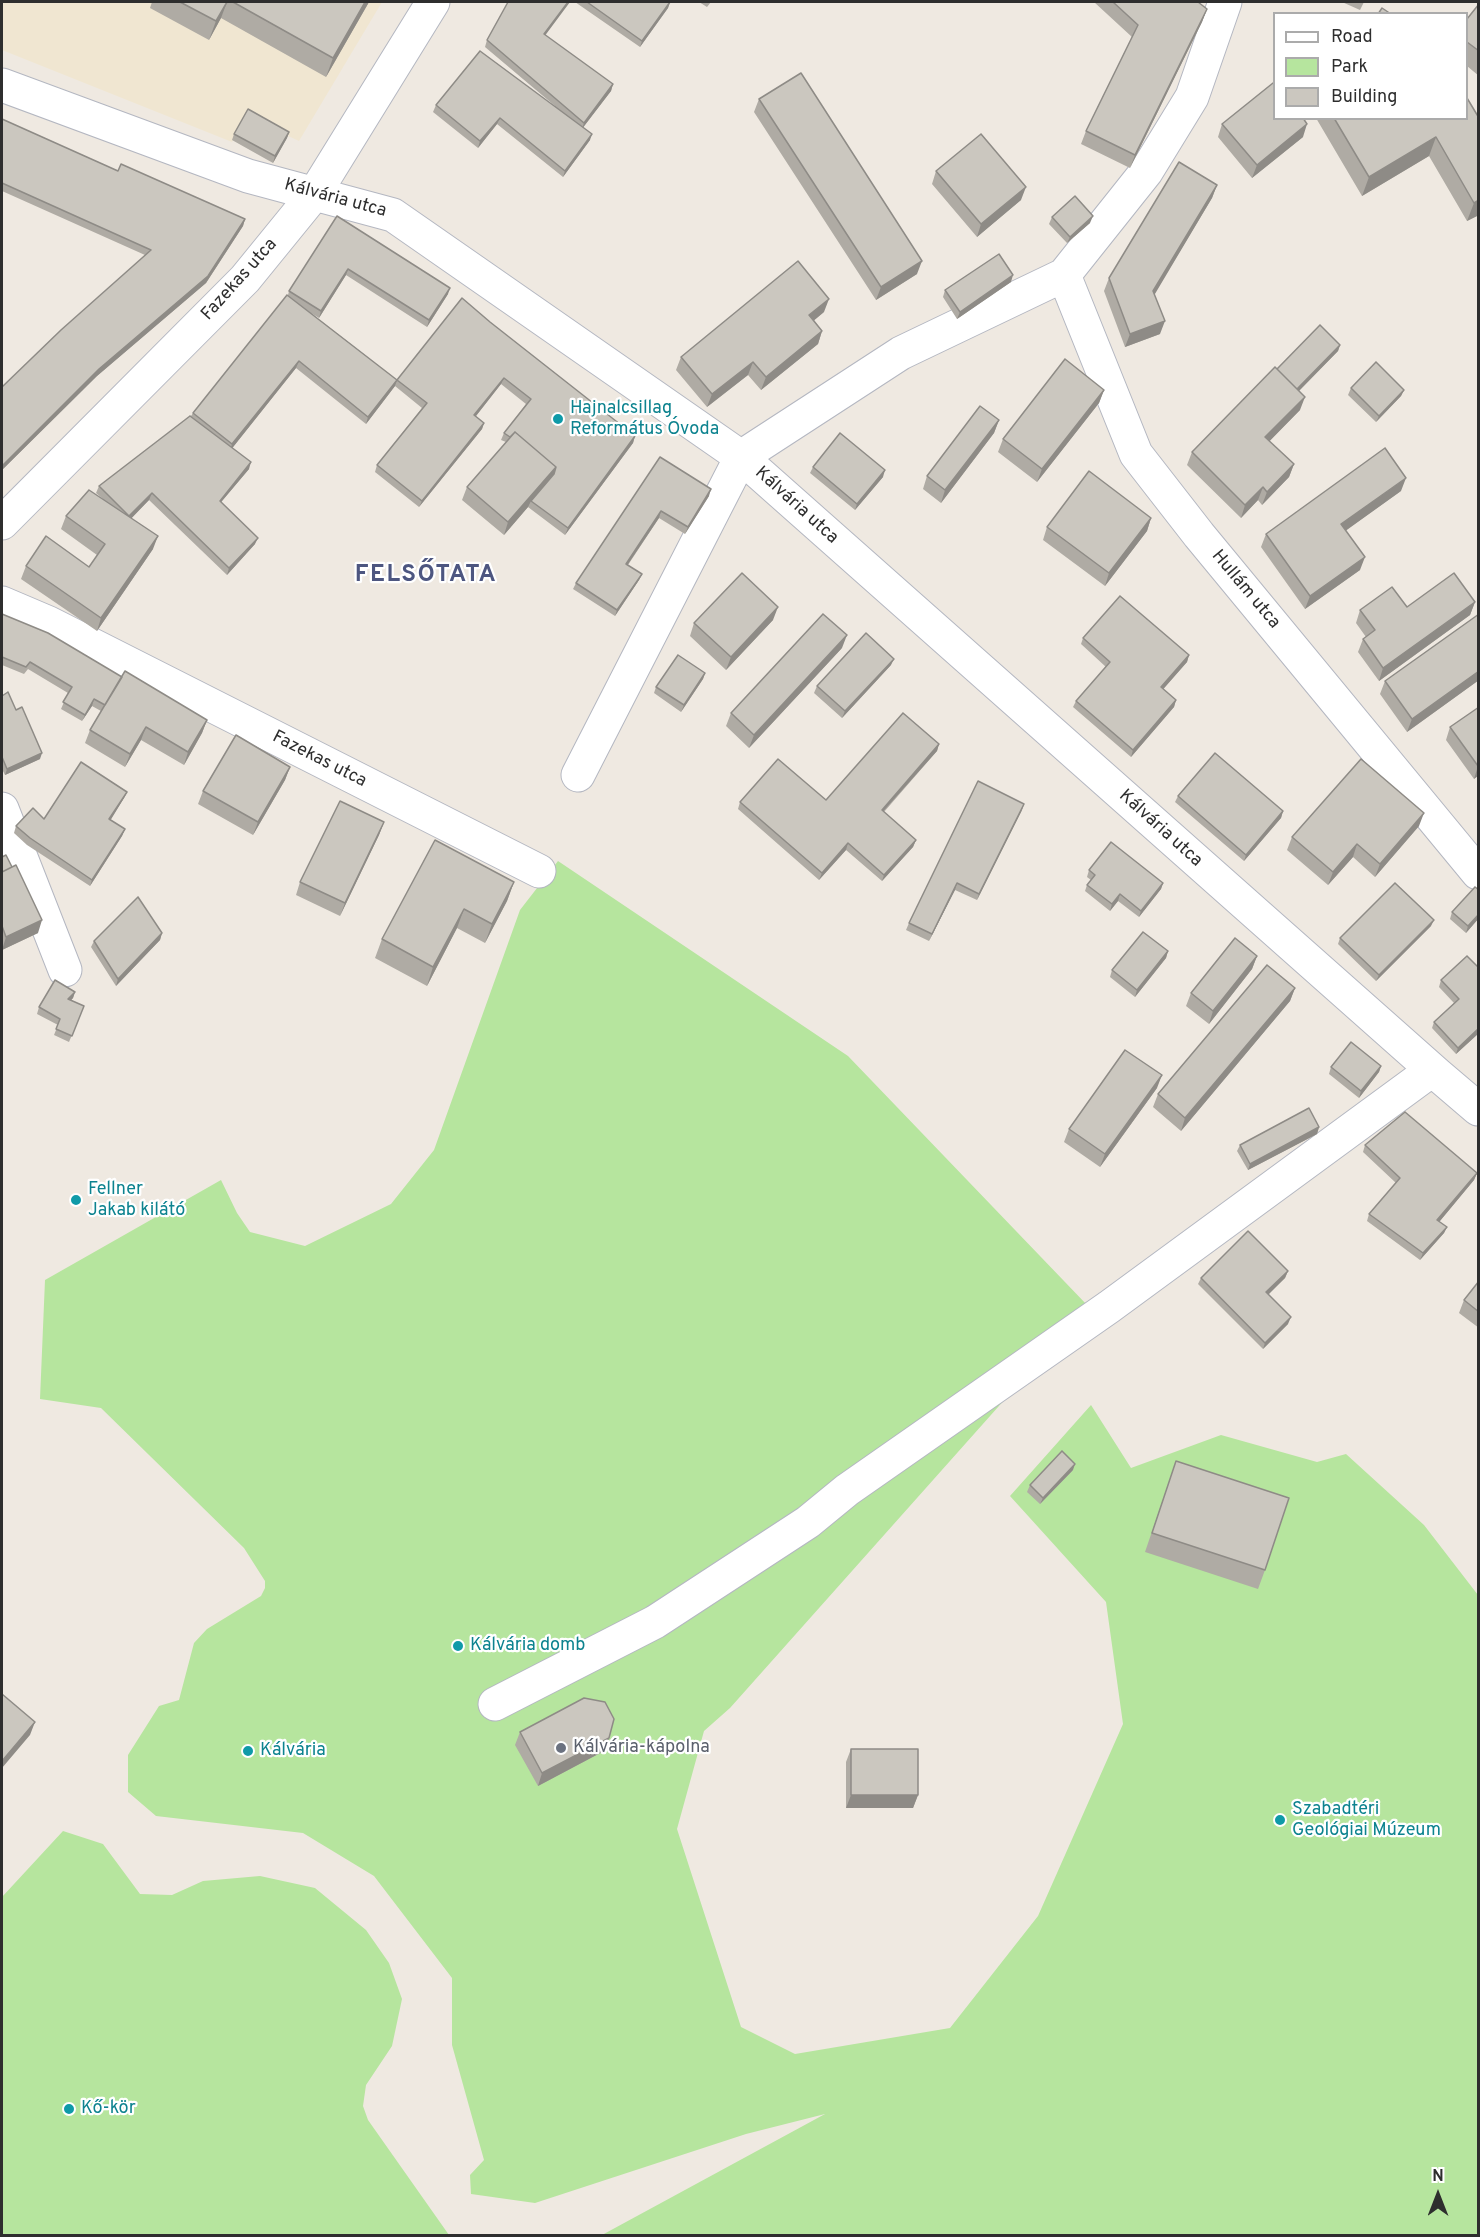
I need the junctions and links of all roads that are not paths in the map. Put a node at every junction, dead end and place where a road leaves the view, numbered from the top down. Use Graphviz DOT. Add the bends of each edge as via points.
graph roads {
  1 [pos="433,2"];
  2 [pos="1226,2"];
  3 [pos="2,85"];
  4 [pos="315,194"];
  5 [pos="1064,275"];
  6 [pos="741,457"];
  7 [pos="2,523"];
  8 [pos="2,603"];
  9 [pos="578,774"];
  10 [pos="2,809"];
  11 [pos="539,871"];
  12 [pos="1479,873"];
  13 [pos="65,970"];
  14 [pos="1432,1070"];
  15 [pos="1479,1109"];
  16 [pos="495,1704"];
  1 -- 4 [label="street, Fazekas utca"];
  2 -- 5 [label="street" via="1192,97 1146,172"];
  3 -- 4 [label="street, Kálvária utca" via="248,176"];
  4 -- 6 [label="street, Kálvária utca" via="393,215"];
  4 -- 7 [label="street, Fazekas utca" via="245,279"];
  5 -- 6 [label="street" via="901,353"];
  5 -- 12 [label="street, Hullám utca" via="1136,454"];
  6 -- 9 [label="street"];
  6 -- 14 [label="street, Kálvária utca"];
  8 -- 11 [label="street, Fazekas utca" via="49,623"];
  10 -- 13 [label="street"];
  14 -- 15 [label="street, Kálvária utca"];
  14 -- 16 [label="street" via="1100,1313 847,1490 808,1522 655,1622"];
}
